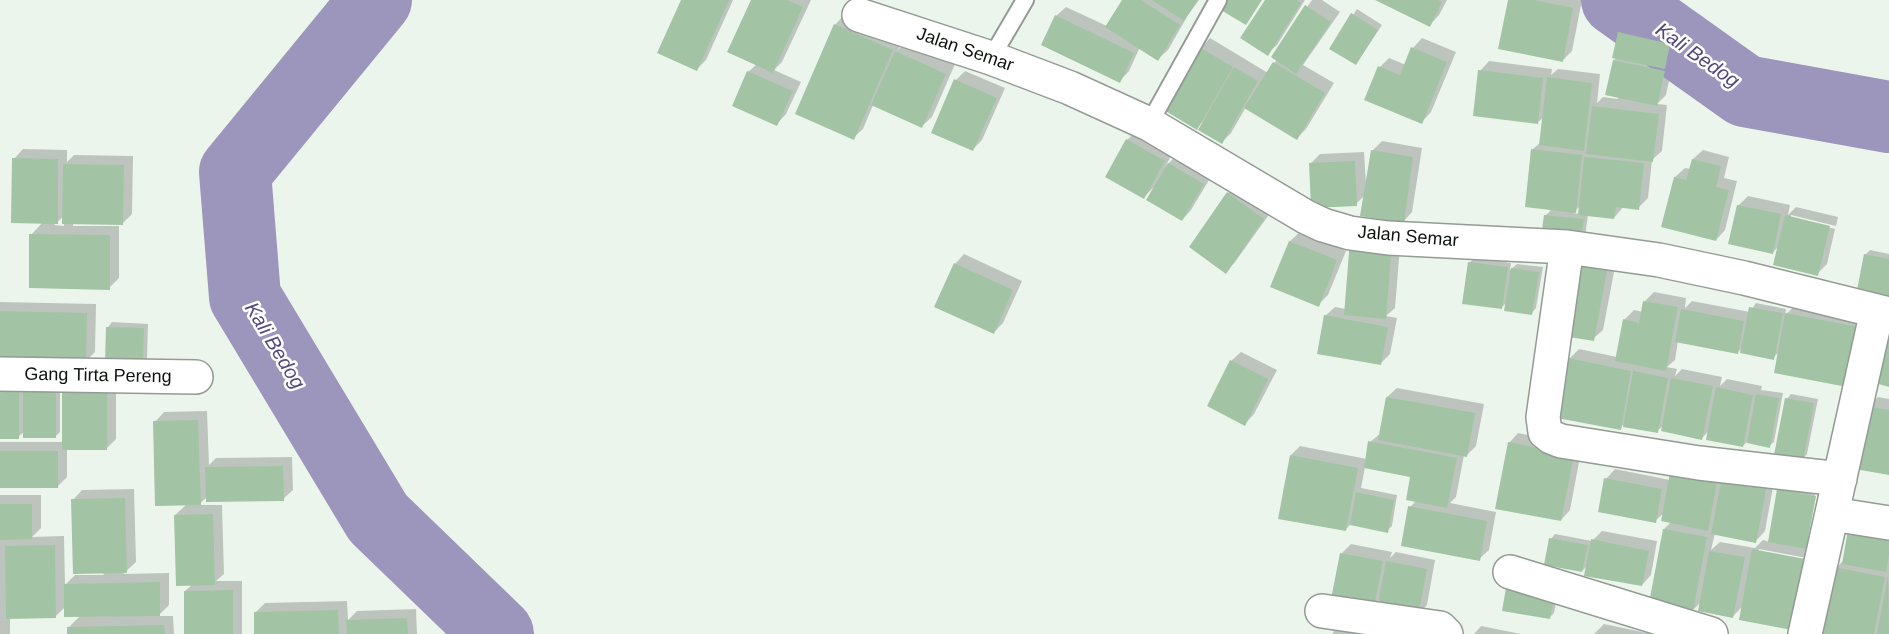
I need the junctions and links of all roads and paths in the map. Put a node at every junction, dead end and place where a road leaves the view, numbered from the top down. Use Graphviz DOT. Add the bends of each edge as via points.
graph roads {
  1 [pos="1025,0"];
  2 [pos="1218,0"];
  3 [pos="860,15"];
  4 [pos="991,58"];
  5 [pos="1149,124"];
  6 [pos="1566,247"];
  7 [pos="1883,312"];
  8 [pos="0,374"];
  9 [pos="196,377"];
  10 [pos="1839,479"];
  11 [pos="1832,513"];
  12 [pos="1889,523"];
  13 [pos="1510,572"];
  14 [pos="1322,611"];
  15 [pos="1446,634"];
  16 [pos="1711,634"];
  17 [pos="1805,634"];
  1 -- 4 [label="lane"];
  2 -- 5 [label="lane"];
  3 -- 4 [label="street, Jalan Semar"];
  4 -- 5 [label="street, Jalan Semar"];
  5 -- 6 [label="street, Jalan Semar" via="1306,218 1350,233"];
  6 -- 7 [label="street, Jalan Semar" via="1659,260"];
  6 -- 10 [label="street" via="1543,417 1545,432 1561,441 1699,463"];
  7 -- 10 [label="street"];
  8 -- 9 [label="street, Gang Tirta Pereng"];
  10 -- 11 [label="street"];
  11 -- 12 [label="street"];
  11 -- 17 [label="street"];
  13 -- 16 [label="street"];
  14 -- 15 [label="street" via="1440,628"];
}
